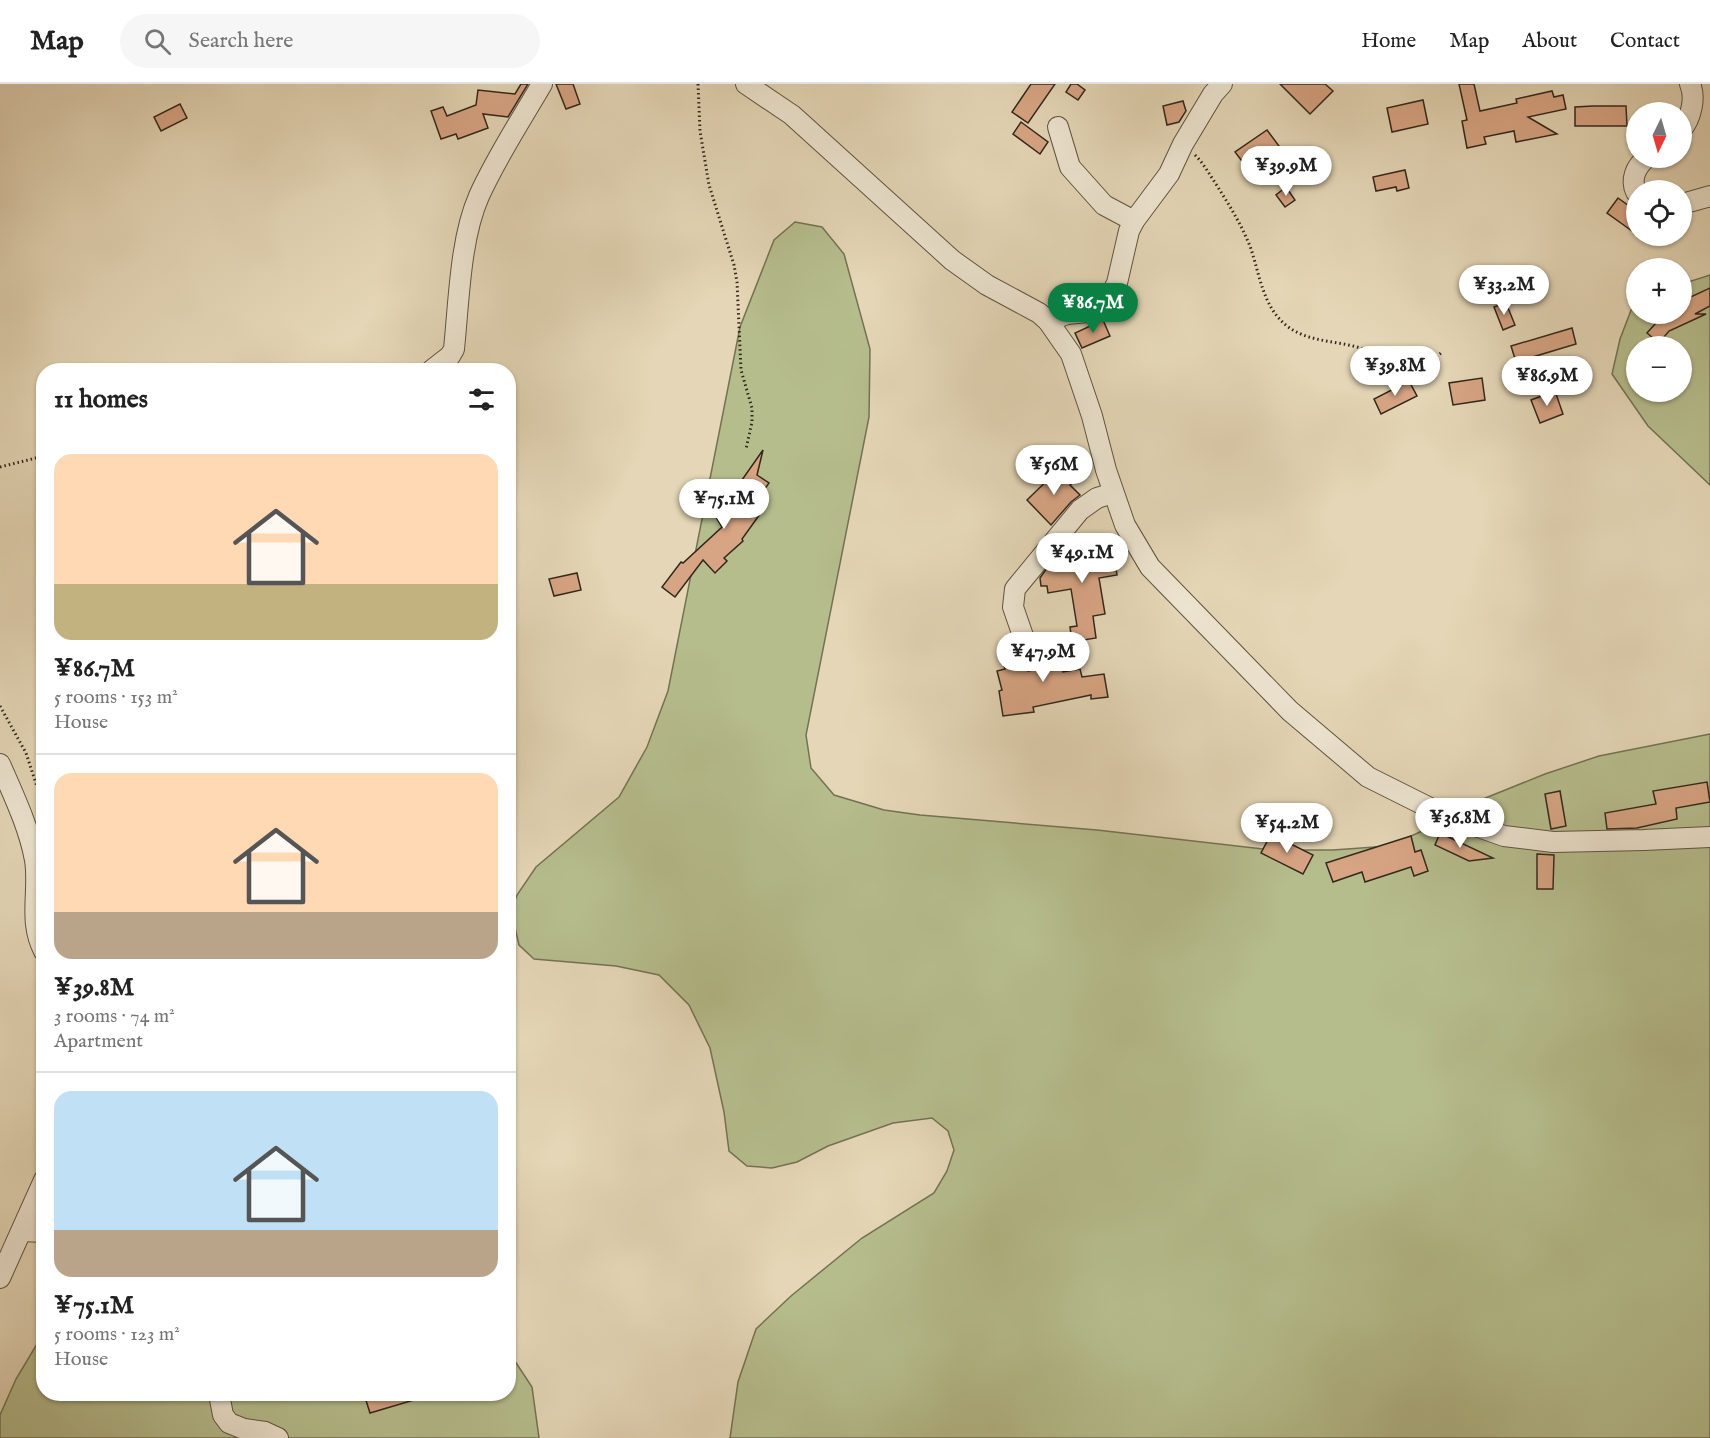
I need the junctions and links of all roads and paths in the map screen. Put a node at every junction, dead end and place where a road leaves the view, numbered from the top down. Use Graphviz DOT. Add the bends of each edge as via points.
graph roads {
  1 [pos="542,84"];
  2 [pos="698,84"];
  3 [pos="746,84"];
  4 [pos="1222,84"];
  5 [pos="1690,84"];
  6 [pos="1692,102"];
  7 [pos="1058,127"];
  8 [pos="1183,144"];
  9 [pos="1710,196"];
  10 [pos="1692,201"];
  11 [pos="1134,221"];
  12 [pos="1048,321"];
  13 [pos="1443,351"];
  14 [pos="441,363"];
  15 [pos="746,449"];
  16 [pos="36,458"];
  17 [pos="0,467"];
  18 [pos="1113,493"];
  19 [pos="1030,659"];
  20 [pos="0,706"];
  21 [pos="0,764"];
  22 [pos="36,784"];
  23 [pos="1710,837"];
  24 [pos="36,879"];
  25 [pos="36,879"];
  26 [pos="36,929"];
  27 [pos="36,1199"];
  28 [pos="22,1231"];
  29 [pos="36,1232"];
  30 [pos="0,1278"];
  31 [pos="220,1401"];
  32 [pos="278,1438"];
  1 -- 14 [label="street" via="478,197 463,256 454,349"];
  2 -- 15 [label="path" via="700,131 709,185 737,282 741,370 752,408"];
  3 -- 12 [label="street" via="792,116 952,260"];
  4 -- 8 [label="street"];
  5 -- 6 [label="street"];
  7 -- 11 [label="street" via="1070,167 1104,205"];
  8 -- 11 [label="street" via="1169,174"];
  8 -- 13 [label="path" via="1200,160 1237,218 1264,294 1287,326 1302,336 1353,345 1406,367 1430,363"];
  9 -- 10 [label="street"];
  11 -- 12 [label="street" via="1112,293 1088,312"];
  12 -- 18 [label="street" via="1071,354"];
  16 -- 17 [label="path"];
  18 -- 19 [label="street" via="1080,510 1015,589 1013,607"];
  18 -- 23 [label="street" via="1125,525 1150,567 1290,711 1368,777 1442,814 1504,836 1553,842"];
  20 -- 22 [label="path" via="26,753"];
  21 -- 24 [label="street" via="32,847"];
  25 -- 26 [label="street"];
  27 -- 28 [label="street"];
  28 -- 29 [label="street"];
  28 -- 30 [label="street"];
  31 -- 32 [label="street" via="229,1423"];
}
